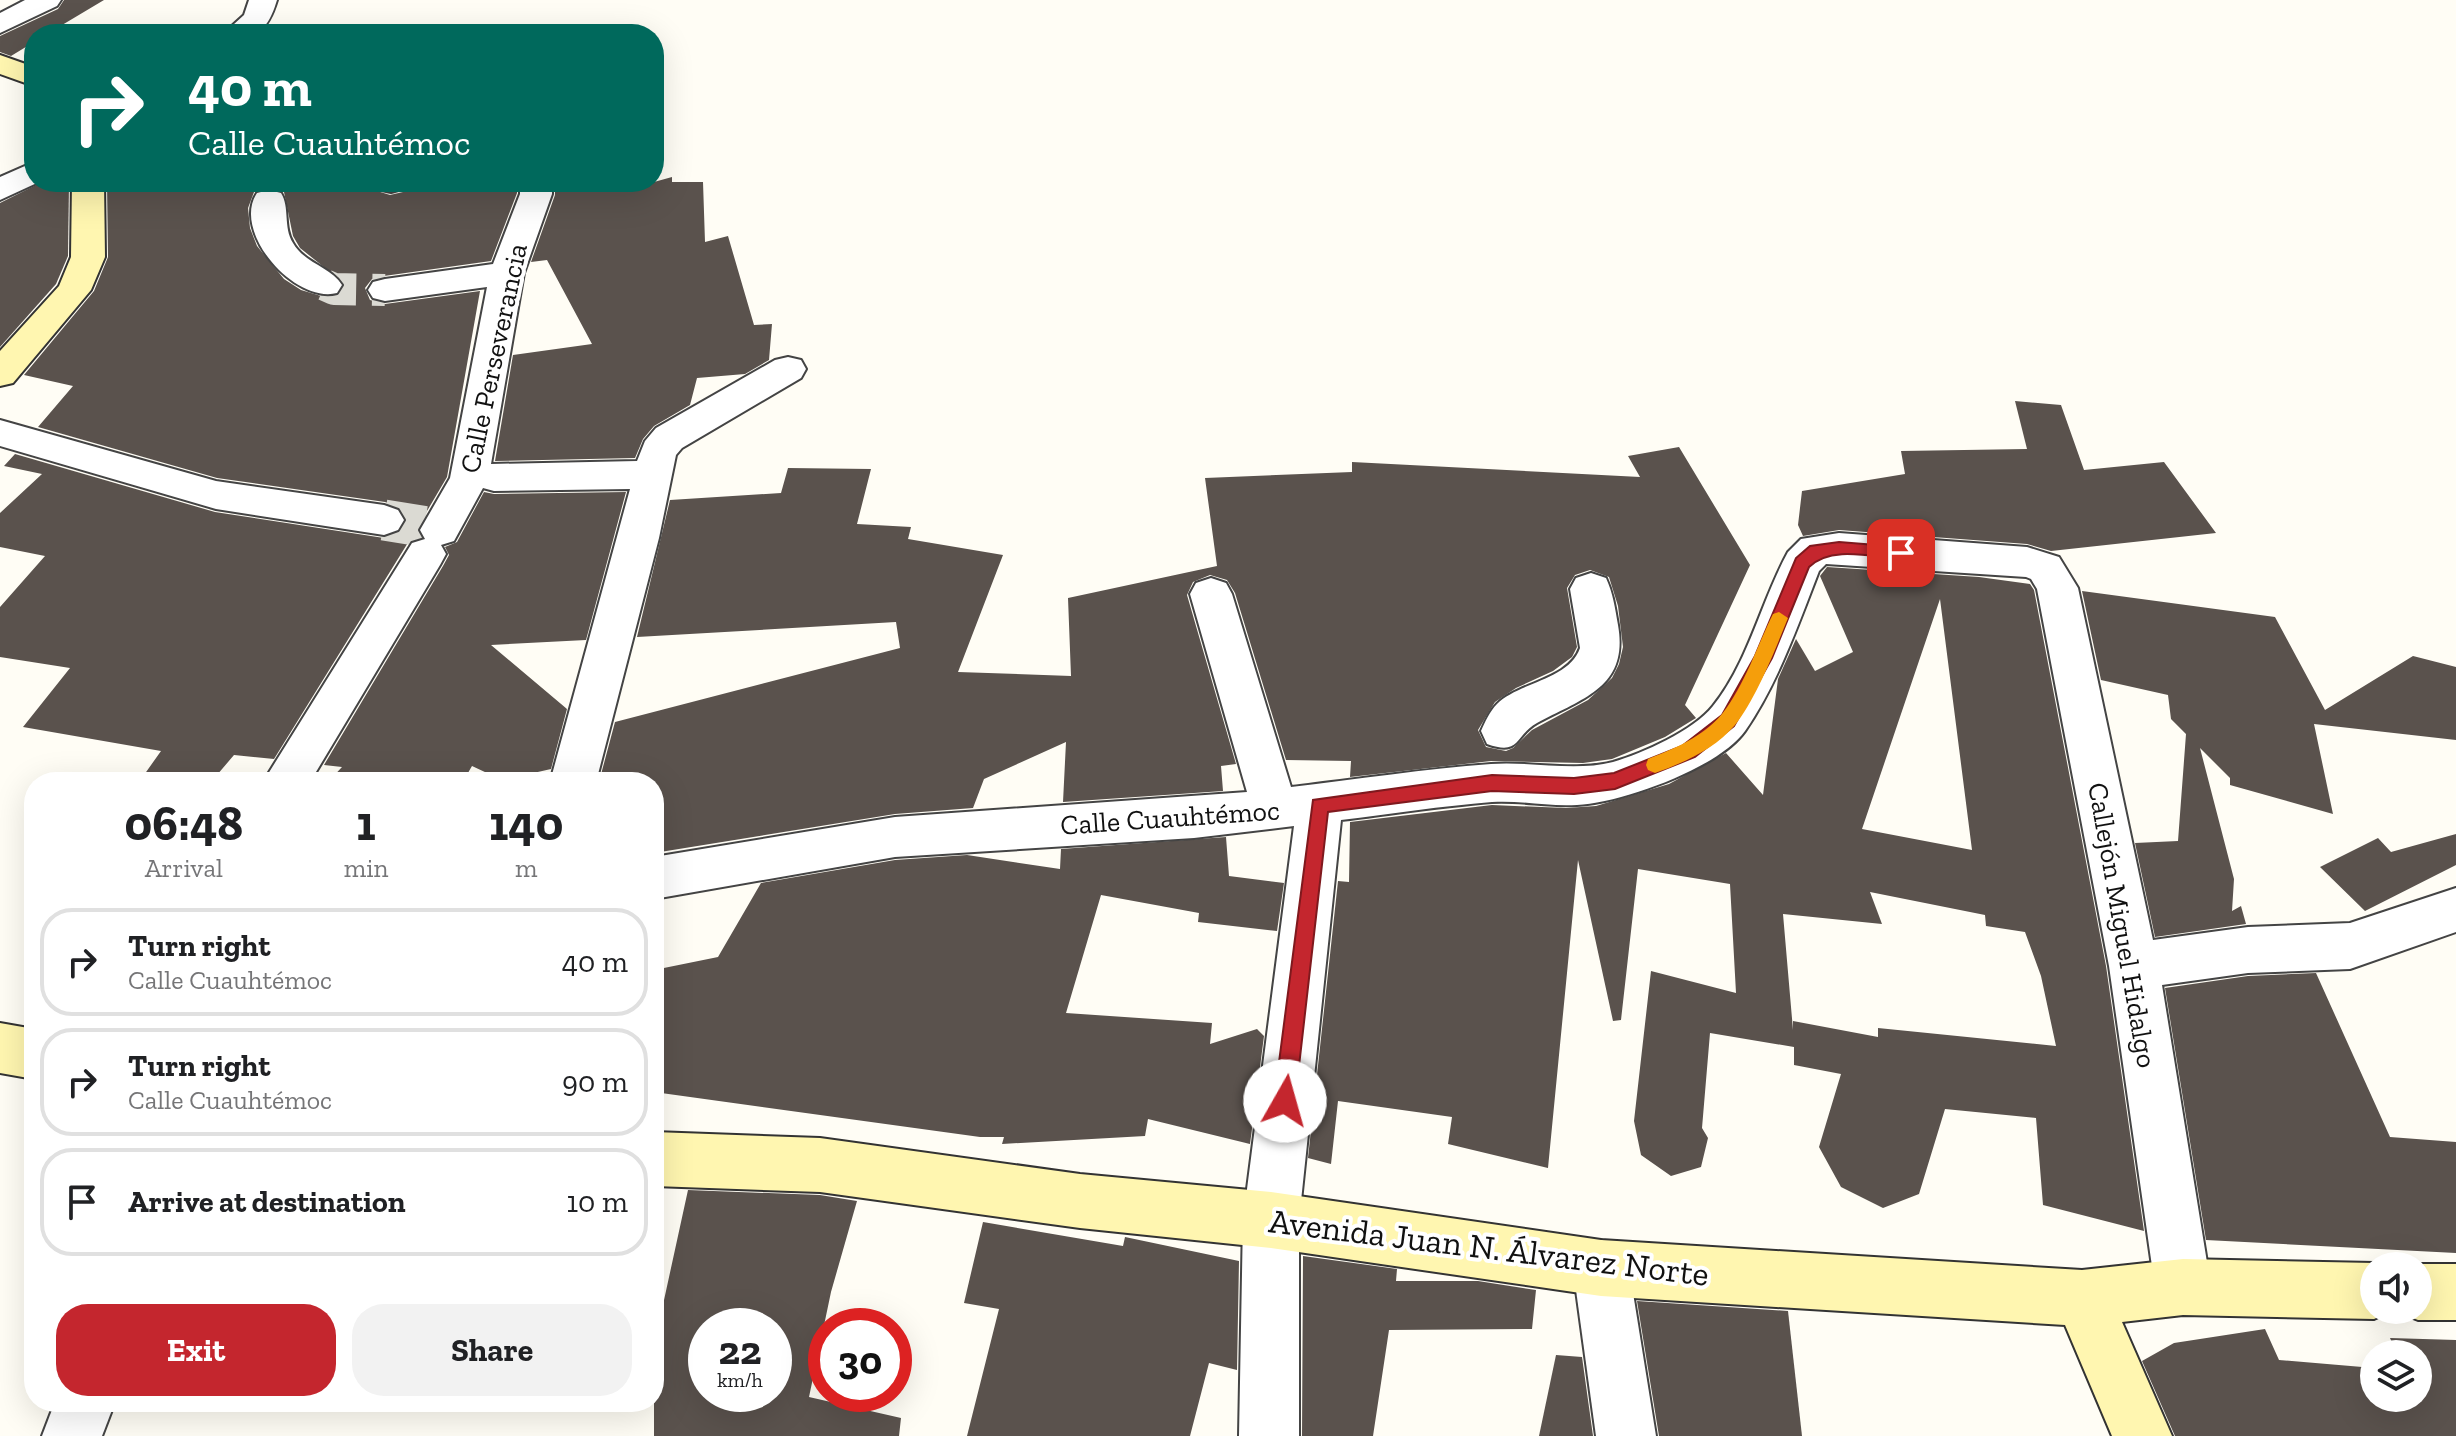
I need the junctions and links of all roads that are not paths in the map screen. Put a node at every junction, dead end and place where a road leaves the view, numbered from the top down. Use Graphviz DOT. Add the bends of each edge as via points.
graph roads {
  1 [pos="47,0"];
  2 [pos="0,24"];
  3 [pos="0,64"];
  4 [pos="24,73"];
  5 [pos="24,177"];
  6 [pos="0,190"];
  7 [pos="88,192"];
  8 [pos="536,192"];
  9 [pos="269,200"];
  10 [pos="507,273"];
  11 [pos="325,285"];
  12 [pos="385,290"];
  13 [pos="788,369"];
  14 [pos="0,374"];
  15 [pos="0,433"];
  16 [pos="653,475"];
  17 [pos="494,477"];
  18 [pos="384,520"];
  19 [pos="2045,568"];
  20 [pos="1591,589"];
  21 [pos="1211,594"];
  22 [pos="1497,754"];
  23 [pos="292,772"];
  24 [pos="576,772"];
  25 [pos="1297,807"];
  26 [pos="664,876"];
  27 [pos="2456,910"];
  28 [pos="2134,966"];
  29 [pos="0,1048"];
  30 [pos="24,1052"];
  31 [pos="664,1159"];
  32 [pos="1271,1220"];
  33 [pos="1601,1268"];
  34 [pos="2183,1287"];
  35 [pos="2360,1291"];
  36 [pos="2432,1292"];
  37 [pos="2456,1292"];
  38 [pos="2082,1298"];
  39 [pos="81,1412"];
  40 [pos="72,1436"];
  41 [pos="1269,1436"];
  42 [pos="1626,1436"];
  43 [pos="2142,1436"];
  1 -- 2 [label="street"];
  3 -- 4 [label="main road"];
  5 -- 6 [label="street"];
  7 -- 14 [label="main road" via="88,257 74,290"];
  8 -- 10 [label="street, Calle Perseverancia"];
  9 -- 11 [label="street" via="272,241 296,270"];
  10 -- 12 [label="street"];
  10 -- 23 [label="street, Calle Perseverancia" via="469,478"];
  13 -- 16 [label="street" via="669,438 658,451"];
  15 -- 18 [label="street" via="216,495"];
  16 -- 17 [label="street, Calle Perseverancia"];
  16 -- 24 [label="street"];
  19 -- 22 [label="street, Calle Cuauhtémoc" via="2027,562 1815,550 1802,563 1763,658 1728,720 1688,751 1615,781 1574,786"];
  19 -- 28 [label="street, Callejón Miguel Hidalgo" via="2057,588"];
  20 -- 22 [label="street" via="1601,648 1595,666 1514,715"];
  21 -- 25 [label="street"];
  22 -- 25 [label="street, Calle Cuauhtémoc"];
  25 -- 26 [label="street, Calle Cuauhtémoc" via="895,837"];
  25 -- 32 [label="street"];
  27 -- 28 [label="street" via="2350,946 2248,950"];
  28 -- 34 [label="street, Callejón Miguel Hidalgo"];
  29 -- 30 [label="main road"];
  31 -- 32 [label="main road, Avenida Juan N. Álvarez Norte" via="820,1165 1080,1201"];
  32 -- 33 [label="main road, Avenida Juan N. Álvarez Norte"];
  32 -- 41 [label="street"];
  33 -- 38 [label="main road, Avenida Juan N. Álvarez Norte"];
  33 -- 42 [label="street"];
  34 -- 35 [label="main road, Avenida Juan N. Álvarez Norte"];
  34 -- 38 [label="main road, Avenida Juan N. Álvarez Norte"];
  36 -- 37 [label="main road"];
  38 -- 43 [label="main road"];
  39 -- 40 [label="street"];
}
